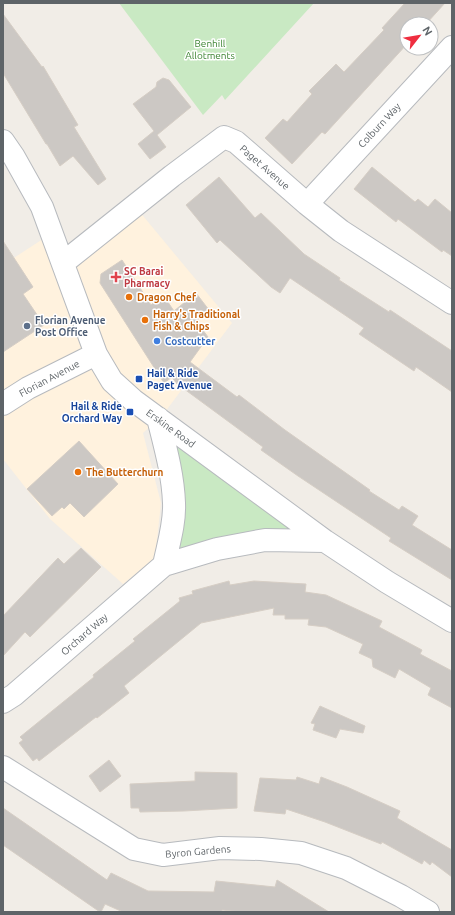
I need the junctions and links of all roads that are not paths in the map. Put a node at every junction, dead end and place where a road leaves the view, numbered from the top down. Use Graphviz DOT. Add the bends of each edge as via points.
graph roads {
  1 [pos="452,47"];
  2 [pos="3,140"];
  3 [pos="307,204"];
  4 [pos="63,263"];
  5 [pos="452,303"];
  6 [pos="96,354"];
  7 [pos="3,404"];
  8 [pos="158,418"];
  9 [pos="325,541"];
  10 [pos="164,565"];
  11 [pos="452,621"];
  12 [pos="3,702"];
  13 [pos="3,767"];
  14 [pos="428,912"];
  1 -- 3 [label="street, Colburn Way"];
  2 -- 4 [label="street, Erskine Road" via="42,207"];
  3 -- 4 [label="street, Paget Avenue" via="236,142 224,137"];
  3 -- 5 [label="street, Paget Avenue" via="341,232"];
  4 -- 6 [label="street, Erskine Road"];
  6 -- 7 [label="street, Florian Avenue" via="28,388"];
  6 -- 8 [label="street, Erskine Road" via="112,381 132,400"];
  8 -- 9 [label="street, Erskine Road"];
  8 -- 10 [label="street" via="170,466 174,504"];
  9 -- 10 [label="street, Orchard Way" via="265,540 217,549"];
  9 -- 11 [label="street, Erskine Road"];
  10 -- 12 [label="street, Orchard Way"];
  13 -- 14 [label="street, Byron Gardens" via="134,849 163,855 220,848 301,853 346,868"];
}
